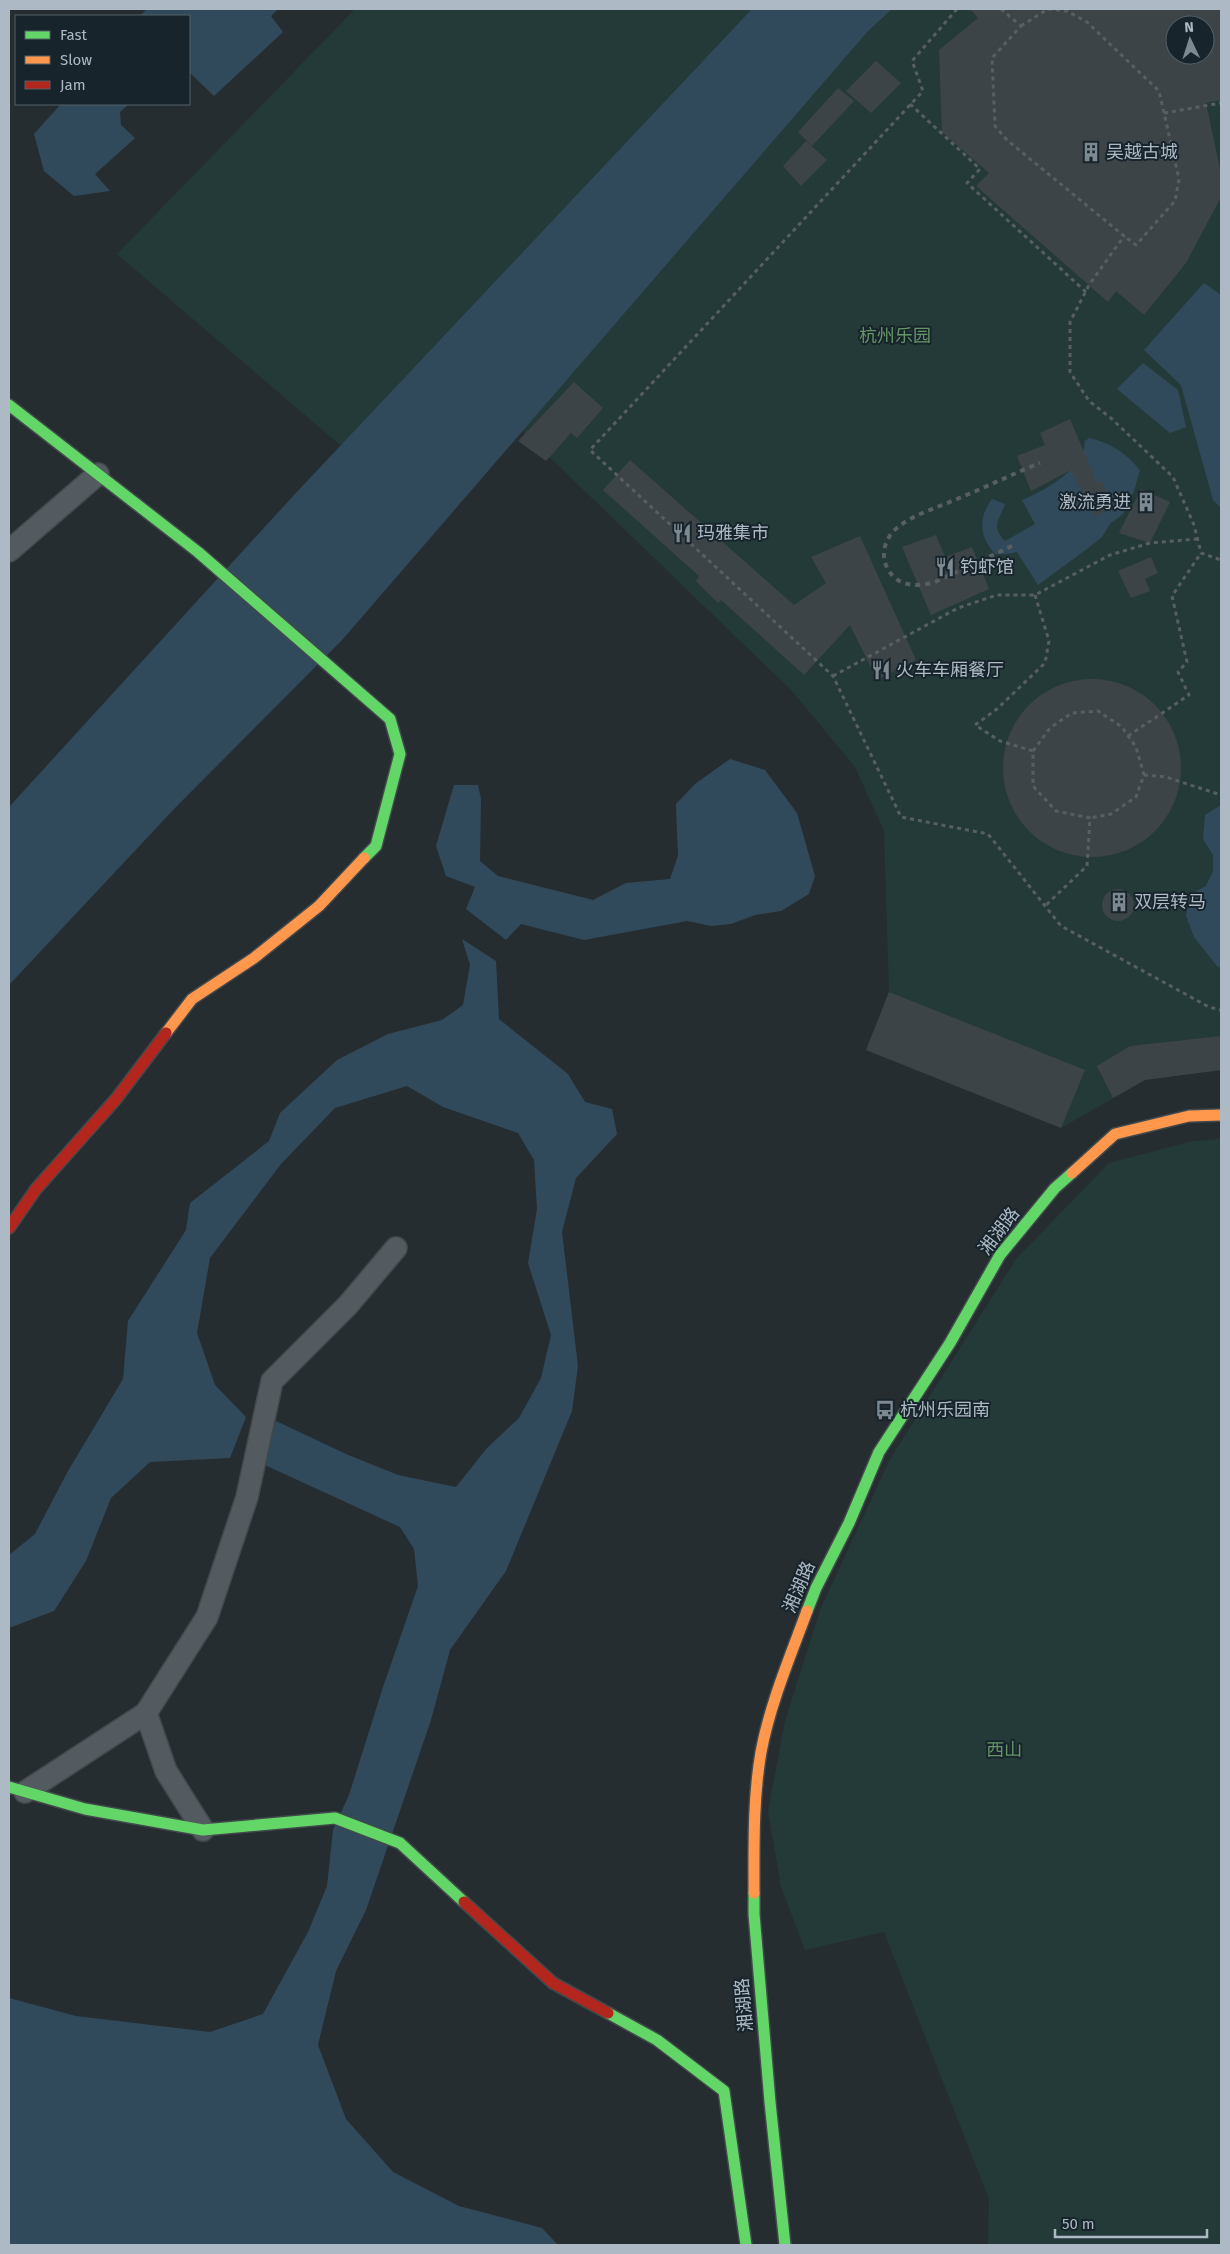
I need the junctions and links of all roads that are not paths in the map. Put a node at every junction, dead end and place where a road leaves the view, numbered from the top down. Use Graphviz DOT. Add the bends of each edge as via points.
graph roads {
  1 [pos="9,405"];
  2 [pos="98,474"];
  3 [pos="9,551"];
  4 [pos="1221,1115"];
  5 [pos="9,1228"];
  6 [pos="396,1248"];
  7 [pos="146,1713"];
  8 [pos="17,1789"];
  9 [pos="203,1830"];
  10 [pos="746,2245"];
  11 [pos="785,2245"];
  1 -- 2 [label="street"];
  2 -- 3 [label="street"];
  2 -- 5 [label="street" via="207,560 390,720 400,754 376,846 319,906 254,958 192,999 116,1099 36,1189"];
  4 -- 11 [label="street, 湘湖路" via="1189,1116 1115,1134 1055,1188 1000,1255 950,1343 879,1452 849,1523 816,1588 781,1681 761,1752 754,1827 754,1914"];
  6 -- 7 [label="street" via="348,1306 272,1381 247,1497 207,1617"];
  7 -- 8 [label="street"];
  7 -- 9 [label="street" via="166,1771"];
  8 -- 9 [label="street" via="85,1809"];
  9 -- 10 [label="street" via="335,1818 400,1843 553,1983 657,2040 724,2091"];
}
